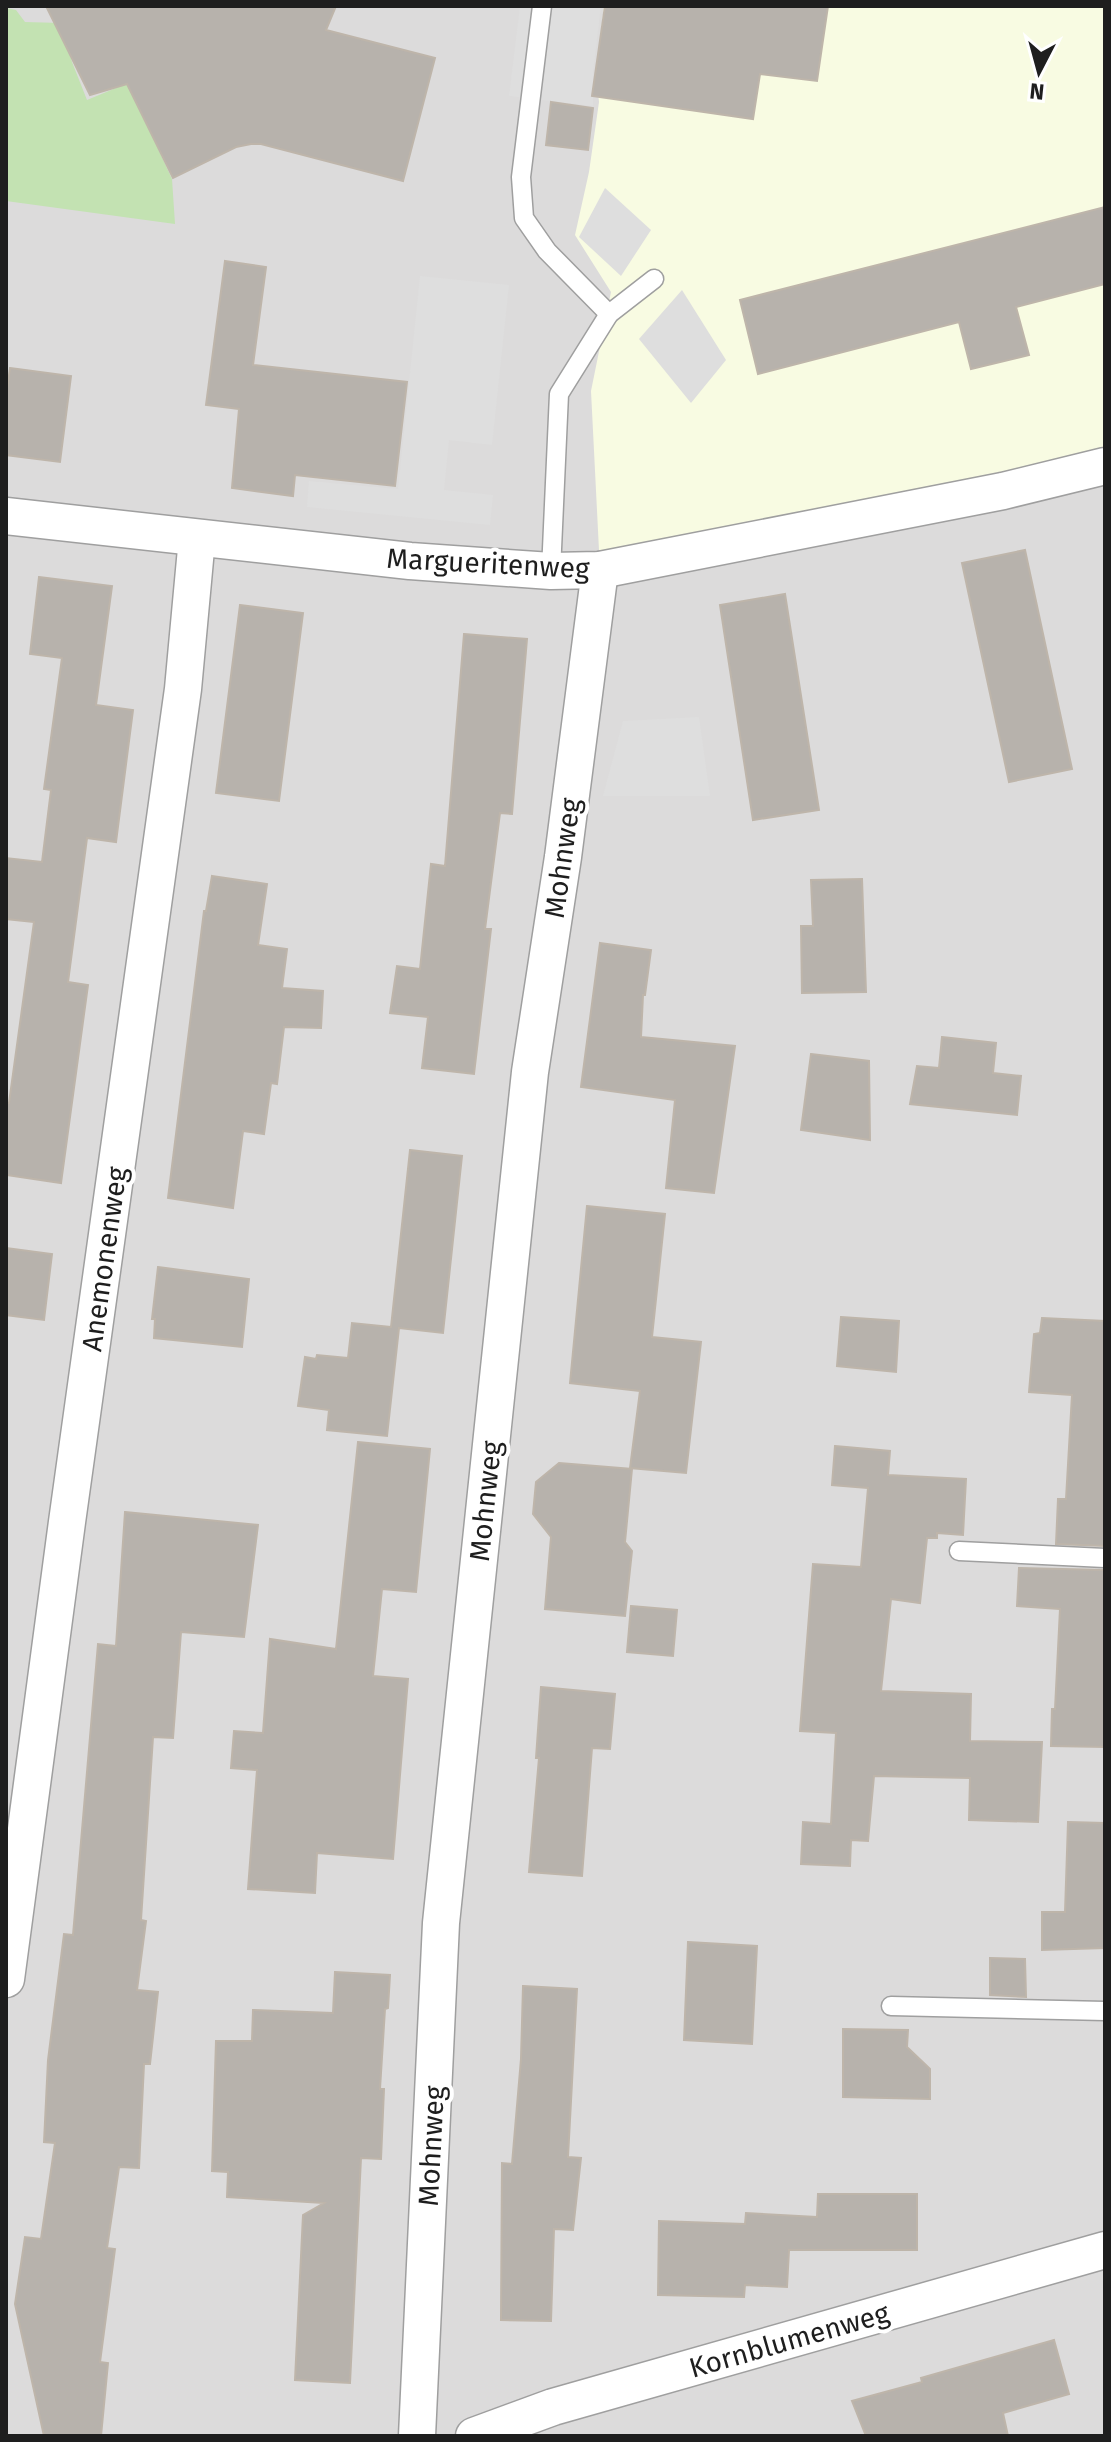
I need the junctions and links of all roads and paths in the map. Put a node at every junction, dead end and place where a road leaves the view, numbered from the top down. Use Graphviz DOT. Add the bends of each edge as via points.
graph roads {
  1 [pos="542,6"];
  2 [pos="654,279"];
  3 [pos="609,314"];
  4 [pos="1105,466"];
  5 [pos="6,516"];
  6 [pos="197,538"];
  7 [pos="600,570"];
  8 [pos="551,571"];
  9 [pos="959,1551"];
  10 [pos="1105,1558"];
  11 [pos="6,1979"];
  12 [pos="891,2006"];
  13 [pos="1105,2011"];
  14 [pos="1105,2250"];
  15 [pos="417,2436"];
  16 [pos="474,2436"];
  1 -- 3 [label="lane" via="521,177 524,218 547,251"];
  2 -- 3 [label="lane"];
  3 -- 8 [label="lane" via="559,394"];
  4 -- 7 [label="street, Margueritenweg"];
  5 -- 6 [label="street, Margueritenweg"];
  6 -- 8 [label="street, Margueritenweg"];
  6 -- 11 [label="street, Anemonenweg" via="181,705"];
  7 -- 8 [label="street, Margueritenweg"];
  7 -- 15 [label="street, Mohnweg" via="530,1072 441,1923"];
  9 -- 10 [label="lane"];
  12 -- 13 [label="lane"];
  14 -- 16 [label="street, Kornblumenweg" via="553,2407"];
}
